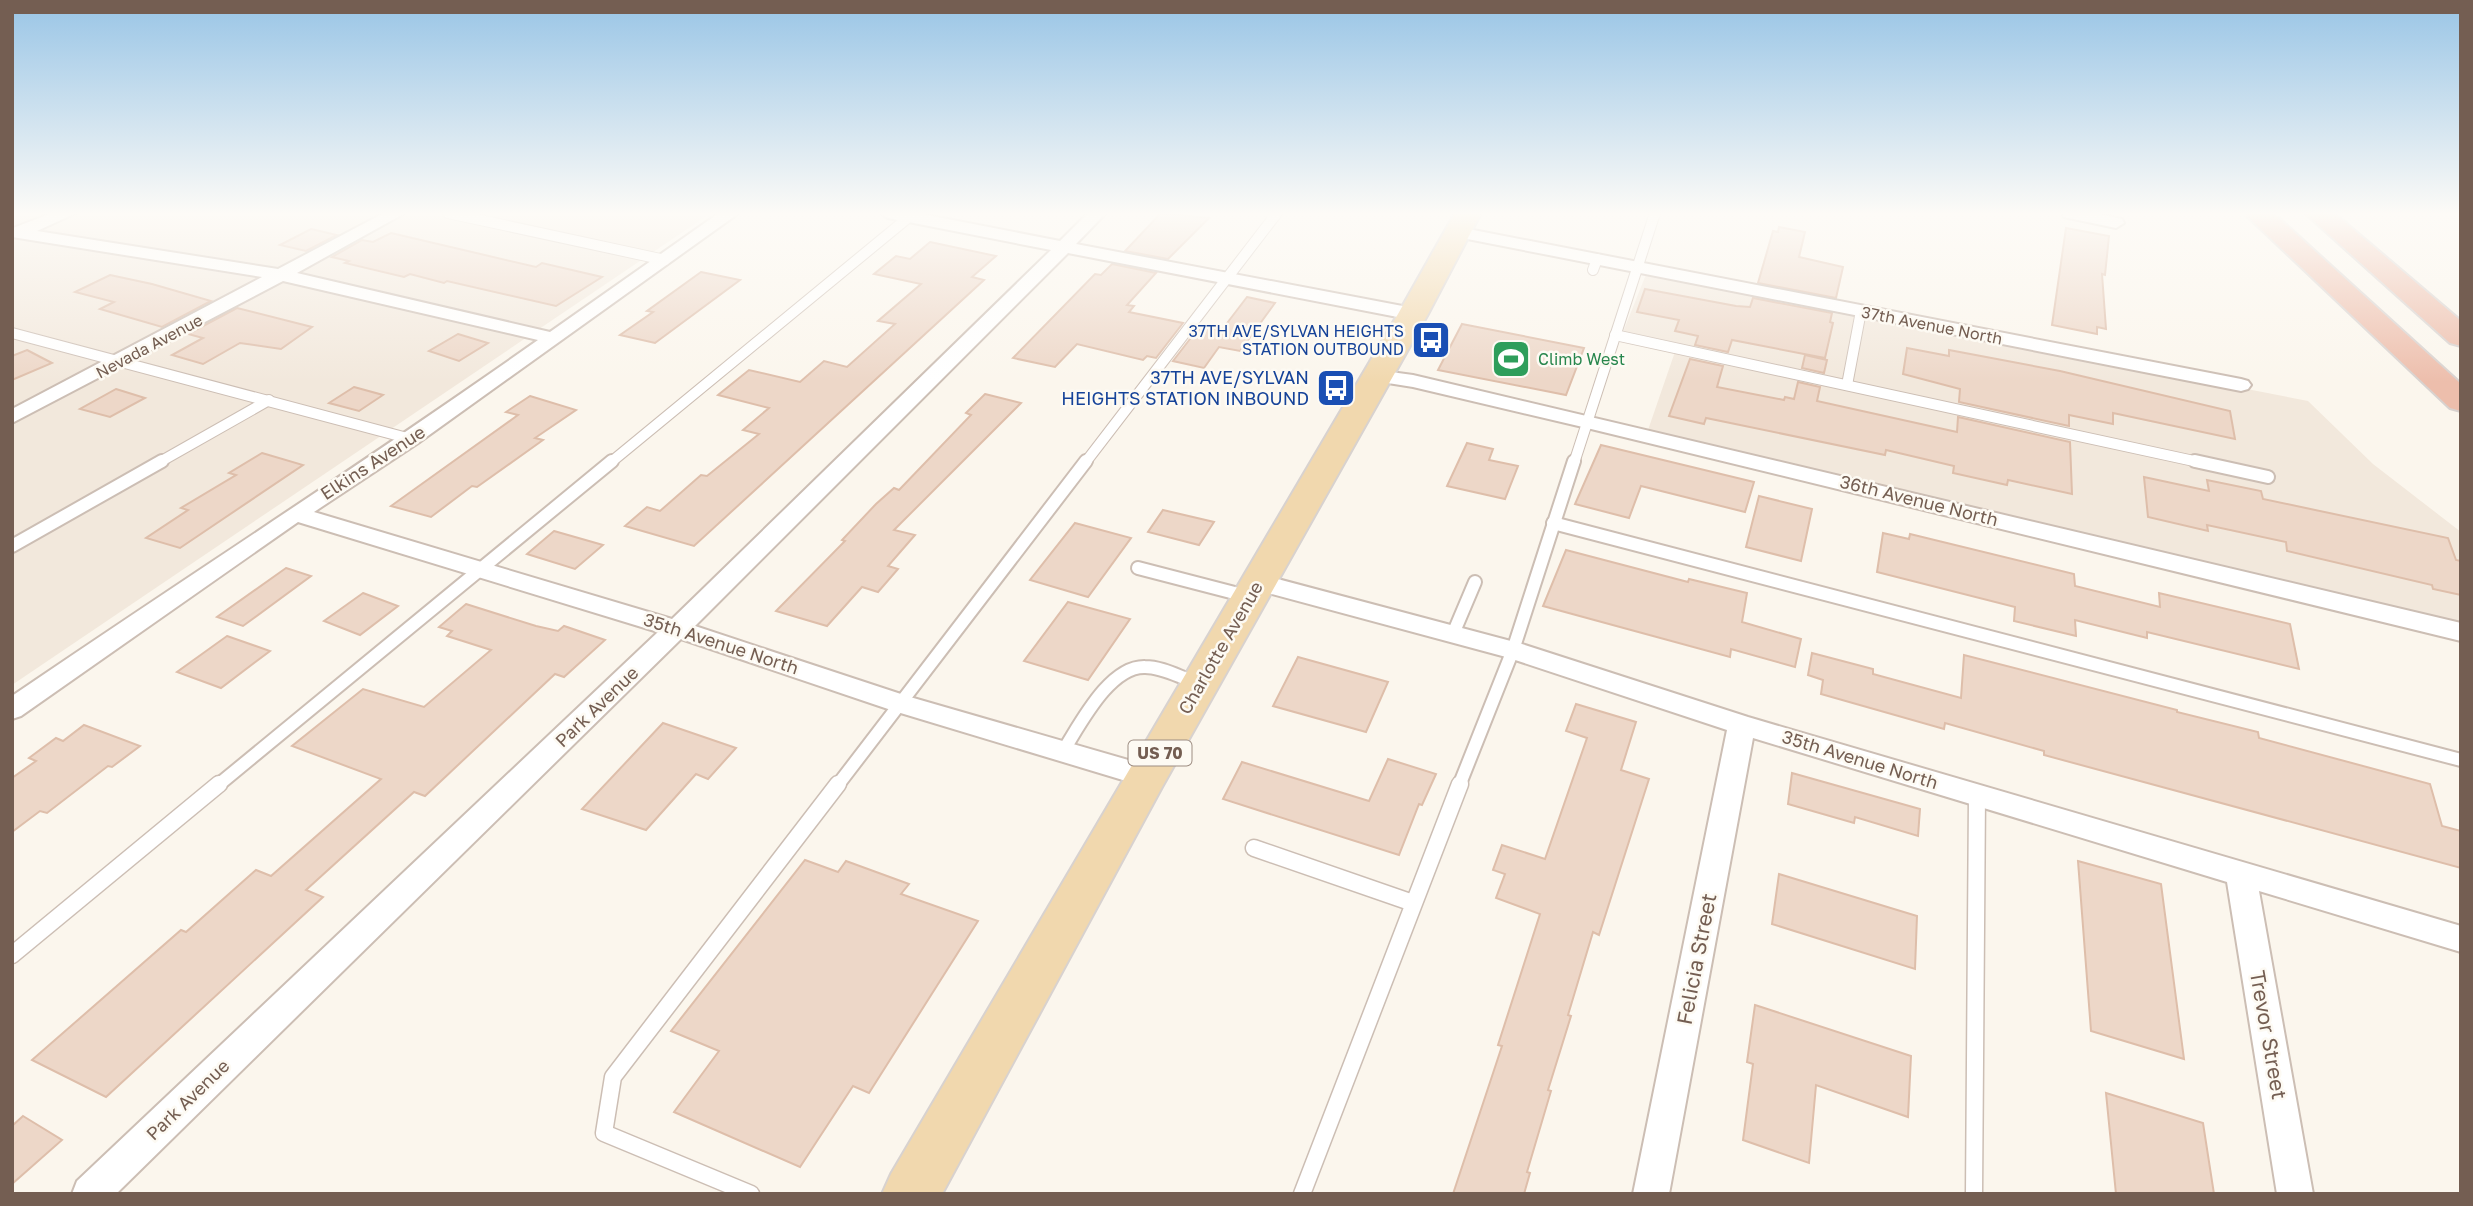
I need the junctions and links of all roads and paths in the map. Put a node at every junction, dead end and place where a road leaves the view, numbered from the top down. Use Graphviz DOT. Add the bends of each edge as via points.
graph roads {
  1 [pos="244,269"];
  2 [pos="292,269"];
  3 [pos="652,269"];
  4 [pos="847,269"];
  5 [pos="1041,269"];
  6 [pos="1180,269"];
  7 [pos="1233,269"];
  8 [pos="1438,269"];
  9 [pos="1636,269"];
  10 [pos="1649,269"];
  11 [pos="2318,269"];
  12 [pos="2383,269"];
  13 [pos="281,275"];
  14 [pos="1226,278"];
  15 [pos="1860,311"];
  16 [pos="1413,314"];
  17 [pos="2453,329"];
  18 [pos="12,333"];
  19 [pos="1615,335"];
  20 [pos="553,338"];
  21 [pos="119,362"];
  22 [pos="1376,376"];
  23 [pos="1847,385"];
  24 [pos="2241,385"];
  25 [pos="269,400"];
  26 [pos="2461,401"];
  27 [pos="12,417"];
  28 [pos="1587,422"];
  29 [pos="411,439"];
  30 [pos="2268,477"];
  31 [pos="295,514"];
  32 [pos="1553,523"];
  33 [pos="12,546"];
  34 [pos="1138,568"];
  35 [pos="481,570"];
  36 [pos="1475,582"];
  37 [pos="1255,589"];
  38 [pos="678,629"];
  39 [pos="2461,632"];
  40 [pos="1453,634"];
  41 [pos="1513,650"];
  42 [pos="1199,683"];
  43 [pos="903,704"];
  44 [pos="12,709"];
  45 [pos="1742,725"];
  46 [pos="1063,751"];
  47 [pos="2461,760"];
  48 [pos="1146,776"];
  49 [pos="1977,795"];
  50 [pos="1254,848"];
  51 [pos="2241,875"];
  52 [pos="1413,903"];
  53 [pos="2461,939"];
  54 [pos="12,955"];
  55 [pos="90,1194"];
  56 [pos="751,1194"];
  57 [pos="911,1194"];
  58 [pos="1302,1194"];
  59 [pos="1651,1194"];
  60 [pos="1974,1194"];
  61 [pos="2295,1194"];
  1 -- 13 [label="street"];
  2 -- 13 [label="street, Nevada Avenue"];
  3 -- 20 [label="street, Elkins Avenue"];
  4 -- 35 [label="lane"];
  5 -- 38 [label="street, Park Avenue"];
  6 -- 14 [label="street"];
  7 -- 14 [label="lane"];
  8 -- 16 [label="main road, Charlotte Avenue / US 70"];
  9 -- 19 [label="lane"];
  10 -- 15 [label="street, 37th Avenue North"];
  11 -- 26 [label="highway"];
  12 -- 17 [label="highway"];
  13 -- 20 [label="street"];
  13 -- 21 [label="street, Nevada Avenue"];
  14 -- 16 [label="street"];
  14 -- 43 [label="lane"];
  15 -- 23 [label="lane"];
  15 -- 24 [label="street, 37th Avenue North"];
  16 -- 22 [label="main road, Charlotte Avenue / US 70"];
  18 -- 21 [label="lane"];
  19 -- 23 [label="lane"];
  19 -- 28 [label="lane"];
  20 -- 29 [label="street, Elkins Avenue"];
  21 -- 25 [label="lane"];
  21 -- 27 [label="street, Nevada Avenue"];
  22 -- 28 [label="street, 36th Avenue North"];
  22 -- 37 [label="main road, Charlotte Avenue / US 70"];
  23 -- 30 [label="lane"];
  25 -- 29 [label="lane"];
  25 -- 33 [label="lane"];
  28 -- 32 [label="lane"];
  28 -- 39 [label="street, 36th Avenue North"];
  29 -- 31 [label="street, Elkins Avenue"];
  31 -- 35 [label="street, 35th Avenue North"];
  31 -- 44 [label="street, Elkins Avenue"];
  32 -- 41 [label="lane"];
  32 -- 47 [label="lane"];
  34 -- 37 [label="lane"];
  35 -- 38 [label="street, 35th Avenue North"];
  35 -- 54 [label="lane"];
  36 -- 40 [label="lane"];
  37 -- 40 [label="street, 35th Avenue North"];
  37 -- 42 [label="main road, Charlotte Avenue / US 70"];
  38 -- 43 [label="street, 35th Avenue North"];
  38 -- 55 [label="street, Park Avenue"];
  40 -- 41 [label="street, 35th Avenue North"];
  41 -- 45 [label="street, 35th Avenue North"];
  41 -- 52 [label="lane"];
  42 -- 46 [label="lane" via="1143,666 1129,670 1116,677"];
  42 -- 48 [label="main road, Charlotte Avenue / US 70"];
  43 -- 46 [label="street, 35th Avenue North"];
  43 -- 56 [label="lane" via="613,1077 604,1133"];
  45 -- 49 [label="street, 35th Avenue North"];
  45 -- 59 [label="street, Felicia Street"];
  46 -- 48 [label="street, 35th Avenue North"];
  48 -- 57 [label="main road, Charlotte Avenue / US 70"];
  49 -- 51 [label="street, 35th Avenue North"];
  49 -- 60 [label="lane"];
  50 -- 52 [label="lane"];
  51 -- 53 [label="street, 35th Avenue North"];
  51 -- 61 [label="street, Trevor Street"];
  52 -- 58 [label="lane"];
}
